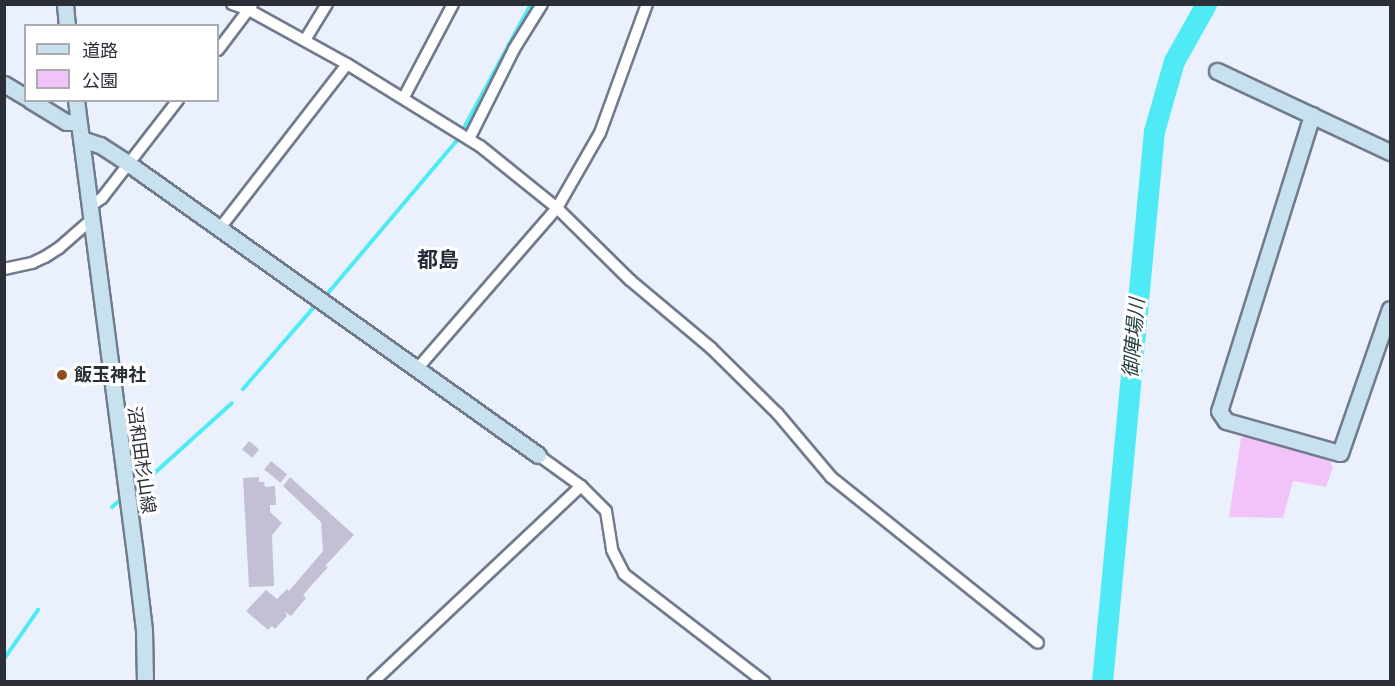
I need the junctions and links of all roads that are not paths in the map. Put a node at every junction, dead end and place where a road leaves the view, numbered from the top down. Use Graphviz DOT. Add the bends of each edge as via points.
graph roads {
  1 [pos="65,4"];
  2 [pos="232,4"];
  3 [pos="327,4"];
  4 [pos="453,4"];
  5 [pos="542,4"];
  6 [pos="647,4"];
  7 [pos="251,7"];
  8 [pos="68,24"];
  9 [pos="305,40"];
  10 [pos="219,49"];
  11 [pos="347,64"];
  12 [pos="1218,70"];
  13 [pos="4,84"];
  14 [pos="24,96"];
  15 [pos="404,97"];
  16 [pos="33,102"];
  17 [pos="76,102"];
  18 [pos="176,102"];
  19 [pos="1312,115"];
  20 [pos="78,122"];
  21 [pos="81,139"];
  22 [pos="469,139"];
  23 [pos="1390,152"];
  24 [pos="129,164"];
  25 [pos="557,208"];
  26 [pos="90,213"];
  27 [pos="220,228"];
  28 [pos="4,269"];
  29 [pos="1390,309"];
  30 [pos="417,369"];
  31 [pos="538,455"];
  32 [pos="581,486"];
  33 [pos="1038,643"];
  34 [pos="144,681"];
  35 [pos="373,681"];
  36 [pos="764,681"];
  1 -- 8 [label="street"];
  2 -- 7 [label="street"];
  3 -- 9 [label="street"];
  4 -- 15 [label="street"];
  5 -- 22 [label="street" via="514,49"];
  6 -- 25 [label="street" via="600,133"];
  7 -- 9 [label="street"];
  7 -- 10 [label="street"];
  9 -- 11 [label="street"];
  11 -- 15 [label="street"];
  11 -- 27 [label="street"];
  12 -- 19 [label="street"];
  13 -- 14 [label="street"];
  15 -- 22 [label="street"];
  16 -- 20 [label="street" via="66,122"];
  17 -- 20 [label="street, 沼和田杉山線"];
  18 -- 24 [label="street"];
  19 -- 23 [label="street"];
  19 -- 29 [label="street" via="1219,411 1226,421 1340,453"];
  20 -- 21 [label="street, 沼和田杉山線"];
  21 -- 24 [label="street" via="100,145"];
  21 -- 26 [label="street, 沼和田杉山線"];
  22 -- 25 [label="street"];
  24 -- 26 [label="street"];
  24 -- 27 [label="street"];
  25 -- 30 [label="street"];
  25 -- 33 [label="street" via="630,280 748,383 831,477"];
  26 -- 28 [label="street" via="59,248 32,263"];
  26 -- 34 [label="street, 沼和田杉山線" via="144,630"];
  27 -- 30 [label="street"];
  30 -- 31 [label="street"];
  31 -- 32 [label="street"];
  32 -- 35 [label="street"];
  32 -- 36 [label="street" via="606,511 612,550 624,574"];
}
